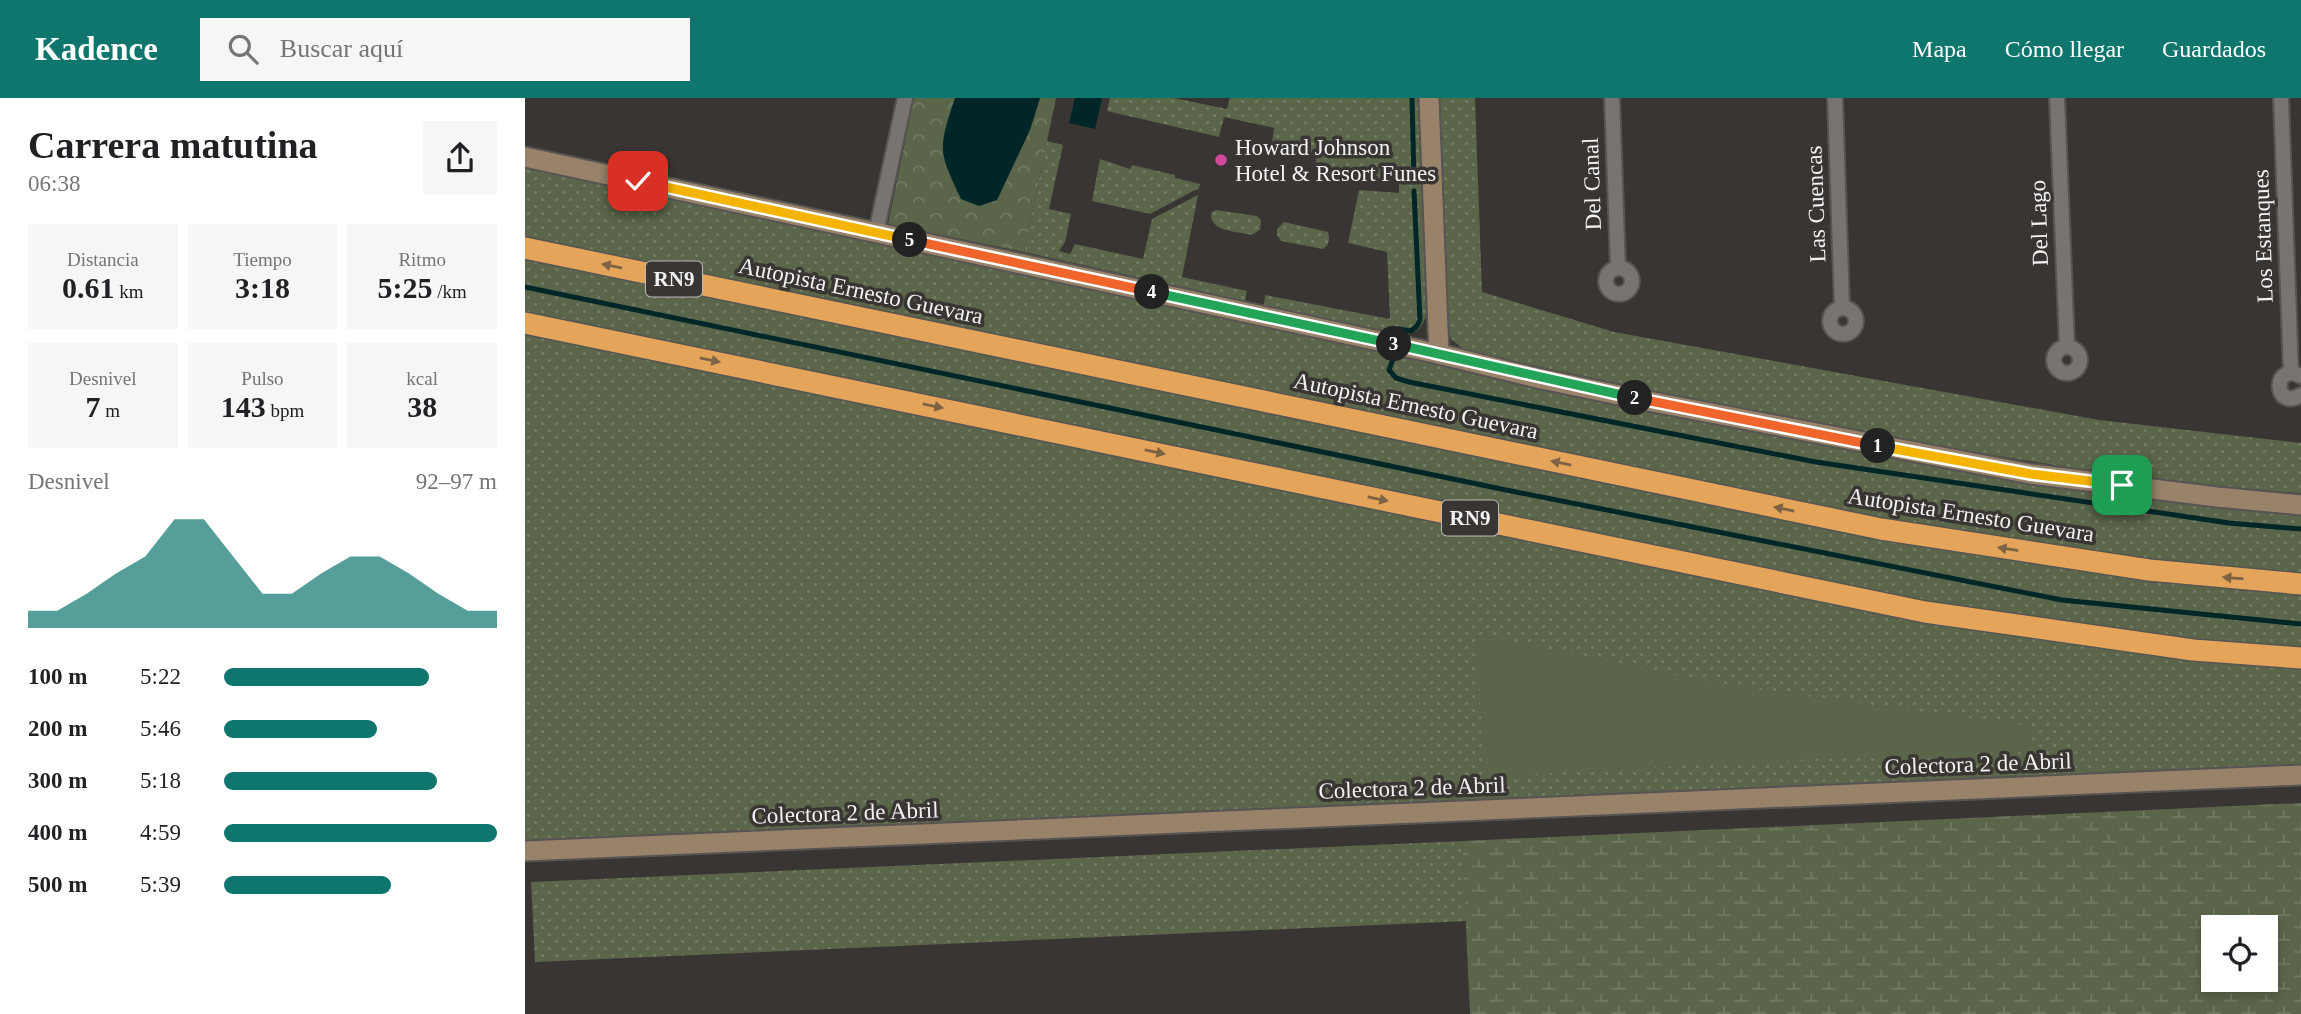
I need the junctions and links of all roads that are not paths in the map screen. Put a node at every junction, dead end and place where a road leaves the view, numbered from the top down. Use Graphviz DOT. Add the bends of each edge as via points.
graph roads {
  1 [pos="905,98"];
  2 [pos="1429,98"];
  3 [pos="1612,98"];
  4 [pos="1835,98"];
  5 [pos="2057,98"];
  6 [pos="2281,98"];
  7 [pos="525,157"];
  8 [pos="876,233"];
  9 [pos="525,248"];
  10 [pos="1618,268"];
  11 [pos="1842,308"];
  12 [pos="525,324"];
  13 [pos="2067,346"];
  14 [pos="1439,354"];
  15 [pos="2296,375"];
  16 [pos="2301,395"];
  17 [pos="2301,505"];
  18 [pos="2301,584"];
  19 [pos="2301,658"];
  20 [pos="2301,775"];
  21 [pos="525,851"];
  1 -- 8 [label="street"];
  2 -- 14 [label="main road"];
  3 -- 10 [label="street, Del Canal"];
  4 -- 11 [label="street, Las Cuencas"];
  5 -- 13 [label="street, Del Lago"];
  6 -- 15 [label="street, Los Estanques"];
  7 -- 8 [label="main road"];
  8 -- 14 [label="main road"];
  18 -- 9 [label="highway, Autopista Ernesto Guevara / RN9, one-way" via="2149,570 1881,529"];
  12 -- 19 [label="highway, RN9, one-way" via="1925,612 2193,650"];
  14 -- 17 [label="main road" via="1648,401 2031,474"];
  15 -- 16 [label="street, Los Estanques" via="2281,378 2279,390 2287,398"];
  20 -- 21 [label="main road, Colectora 2 de Abril"];
}
